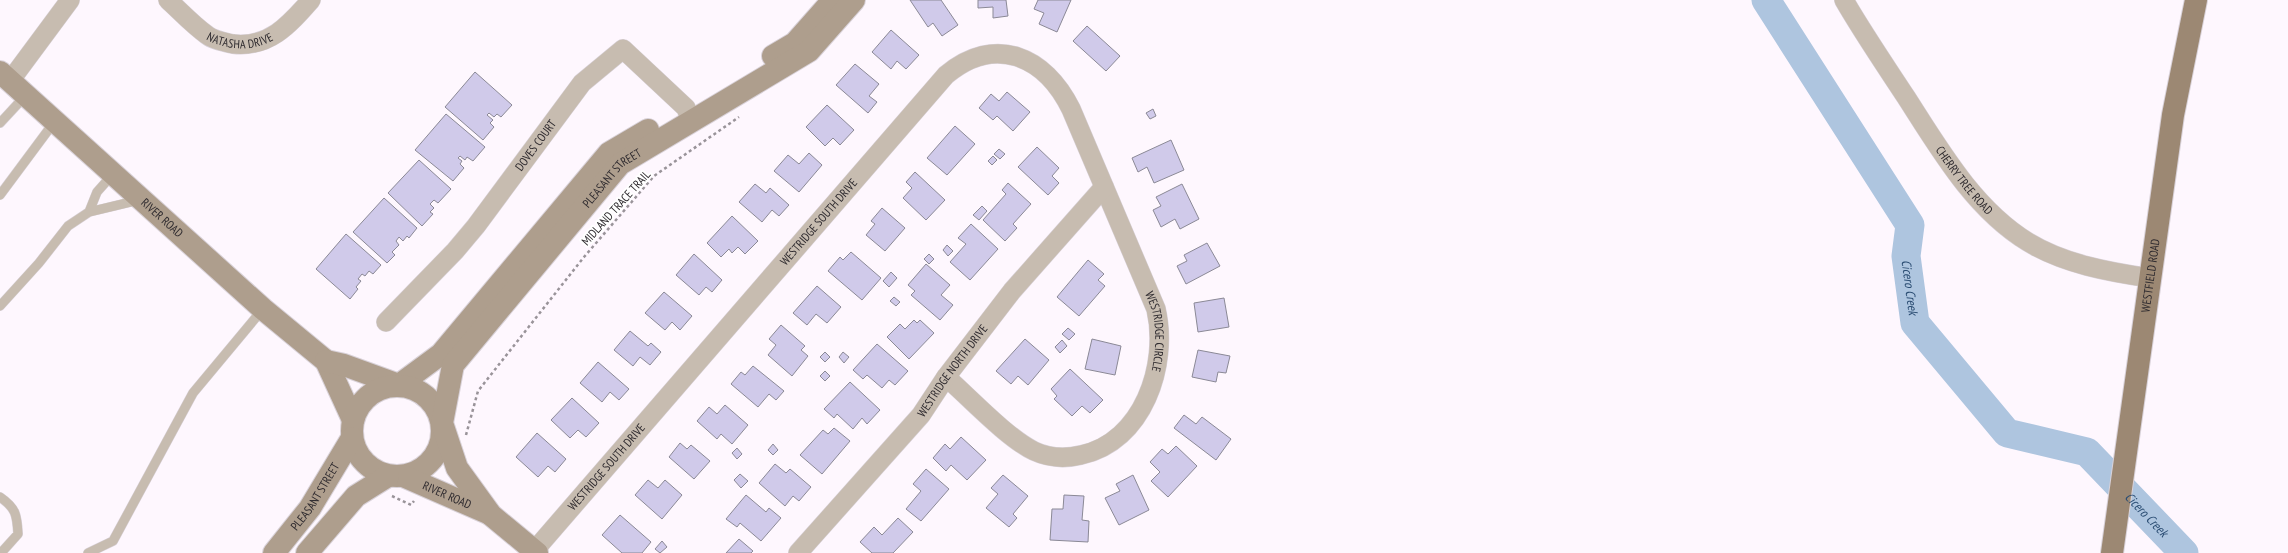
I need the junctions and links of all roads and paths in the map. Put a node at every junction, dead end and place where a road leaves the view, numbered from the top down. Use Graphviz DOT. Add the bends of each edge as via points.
graph roads {
  1 [pos="70,0"];
  2 [pos="168,0"];
  3 [pos="311,0"];
  4 [pos="833,0"];
  5 [pos="854,0"];
  6 [pos="1845,0"];
  7 [pos="2196,0"];
  8 [pos="12,83"];
  9 [pos="746,112"];
  10 [pos="688,115"];
  11 [pos="55,121"];
  12 [pos="0,123"];
  13 [pos="114,173"];
  14 [pos="1104,187"];
  15 [pos="0,195"];
  16 [pos="142,199"];
  17 [pos="89,212"];
  18 [pos="2150,278"];
  19 [pos="0,306"];
  20 [pos="264,309"];
  21 [pos="386,322"];
  22 [pos="326,361"];
  23 [pos="946,377"];
  24 [pos="399,385"];
  25 [pos="442,423"];
  26 [pos="352,429"];
  27 [pos="459,450"];
  28 [pos="392,482"];
  29 [pos="427,486"];
  30 [pos="0,497"];
  31 [pos="491,514"];
  32 [pos="535,552"];
  33 [pos="0,553"];
  34 [pos="88,553"];
  35 [pos="274,553"];
  36 [pos="307,553"];
  37 [pos="798,553"];
  38 [pos="2112,553"];
  1 -- 8 [label="street"];
  2 -- 3 [label="street, NATASHA DRIVE" via="208,36 225,43 246,45 263,42 279,33"];
  4 -- 10 [label="main road, PLEASANT STREET" via="795,43"];
  5 -- 10 [label="main road, PLEASANT STREET" via="809,51"];
  6 -- 18 [label="street, CHERRY TREE ROAD" via="1948,162 2000,222 2030,243 2050,253 2113,272"];
  7 -- 18 [label="main road, WESTFIELD ROAD" via="2173,115"];
  8 -- 11 [label="main road, RIVER ROAD"];
  8 -- 12 [label="lane"];
  9 -- 27 [label="path, MIDLAND TRACE TRAIL" via="654,176 584,256 478,391"];
  10 -- 21 [label="street, DOVES COURT" via="623,49 582,83 476,226"];
  10 -- 24 [label="main road, PLEASANT STREET" via="609,152 441,354"];
  10 -- 25 [label="main road, PLEASANT STREET" via="620,164 454,365"];
  11 -- 13 [label="main road, RIVER ROAD"];
  11 -- 15 [label="lane"];
  13 -- 16 [label="main road, RIVER ROAD"];
  13 -- 17 [label="lane" via="97,192"];
  14 -- 23 [label="street, WESTRIDGE NORTH DRIVE" via="1012,291"];
  14 -- 23 [label="street, WESTRIDGE CIRCLE" via="1156,309 1160,326 1154,375 1139,415 1126,431 1114,442 1095,452 1074,457 1055,457 1034,451 1017,440"];
  14 -- 32 [label="street, WESTRIDGE SOUTH DRIVE" via="1072,108 1050,76 1026,59 1010,54 977,56 960,63 946,75"];
  16 -- 17 [label="lane"];
  16 -- 20 [label="main road, RIVER ROAD"];
  17 -- 19 [label="lane" via="68,226"];
  18 -- 38 [label="main road, WESTFIELD ROAD"];
  20 -- 22 [label="main road, RIVER ROAD"];
  20 -- 34 [label="lane" via="192,393 113,541"];
  22 -- 24 [label="main road, RIVER ROAD"];
  22 -- 26 [label="main road, RIVER ROAD"];
  23 -- 37 [label="street, WESTRIDGE NORTH DRIVE" via="921,415"];
  24 -- 25 [label="main road" via="414,388 427,396 437,408"];
  24 -- 26 [label="main road" via="383,387 370,394 359,406"];
  25 -- 27 [label="main road, RIVER ROAD"];
  25 -- 28 [label="main road" via="442,438 433,458 417,472"];
  26 -- 28 [label="main road" via="355,449 363,461"];
  26 -- 35 [label="main road, PLEASANT STREET" via="310,508"];
  27 -- 31 [label="main road, RIVER ROAD" via="457,468"];
  28 -- 29 [label="main road, RIVER ROAD"];
  28 -- 29 [label="path" via="395,496 411,505"];
  28 -- 36 [label="main road" via="356,496"];
  29 -- 31 [label="main road, RIVER ROAD"];
  30 -- 33 [label="lane" via="12,506 18,534"];
  31 -- 32 [label="main road, RIVER ROAD"];
}
